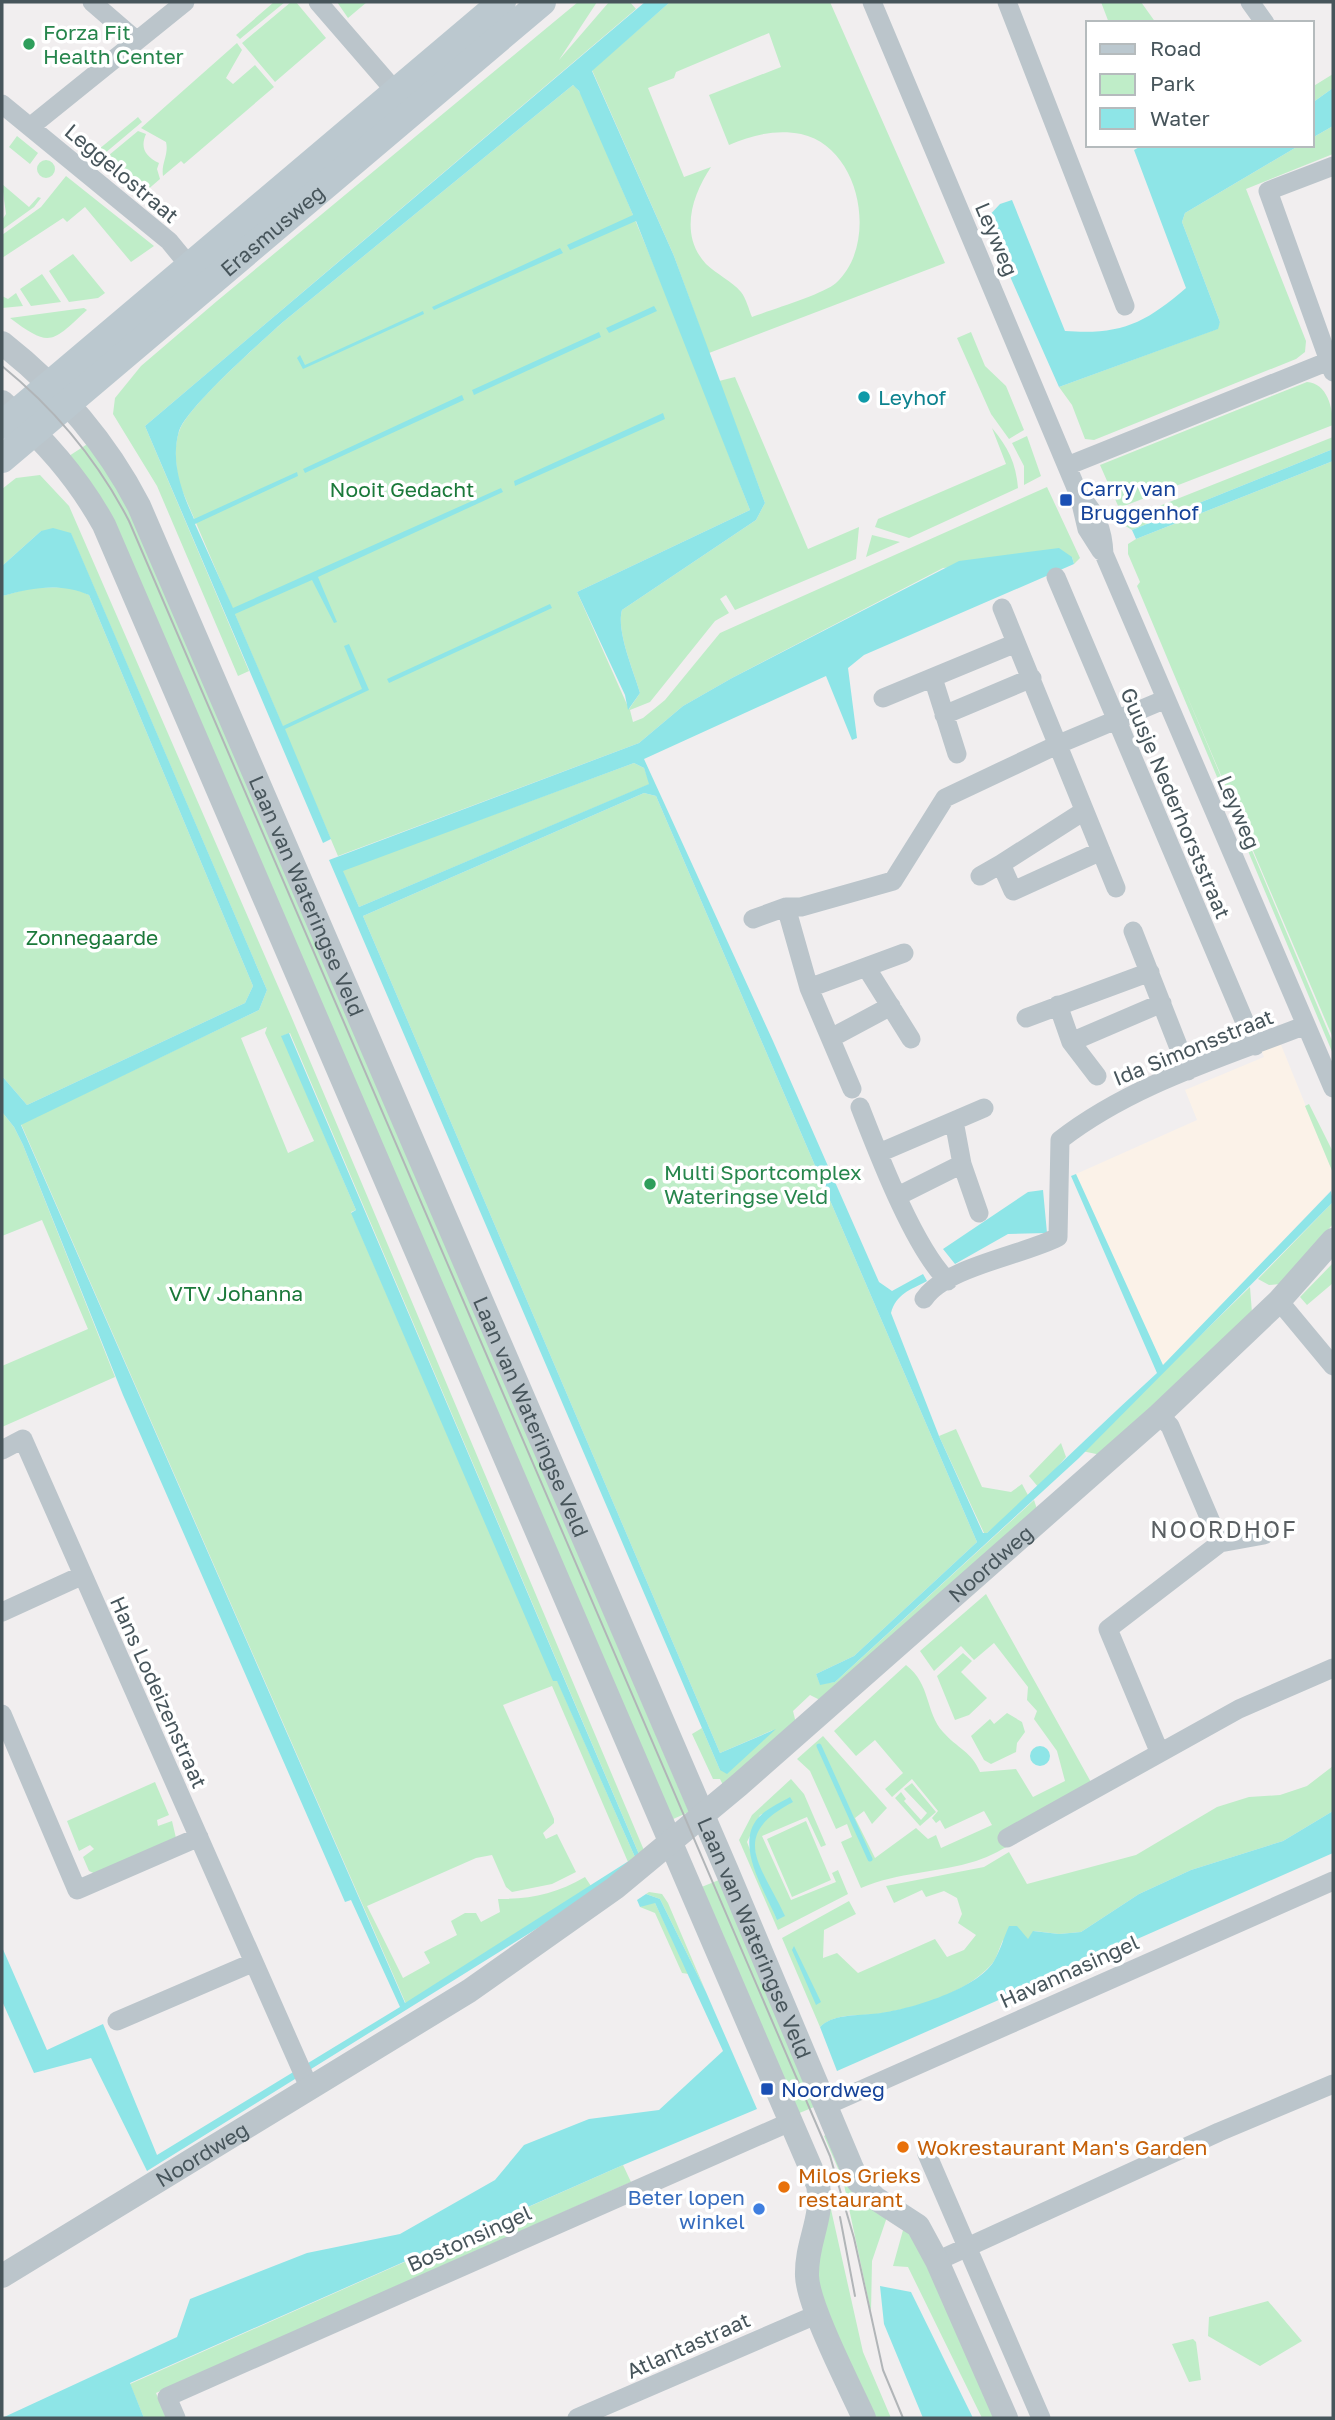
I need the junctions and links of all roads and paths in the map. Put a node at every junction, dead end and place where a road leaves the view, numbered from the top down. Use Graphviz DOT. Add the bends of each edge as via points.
graph roads {
  1 [pos="92,2"];
  2 [pos="185,2"];
  3 [pos="318,2"];
  4 [pos="502,2"];
  5 [pos="542,2"];
  6 [pos="873,2"];
  7 [pos="1007,2"];
  8 [pos="1250,2"];
  9 [pos="1264,21"];
  10 [pos="137,41"];
  11 [pos="404,101"];
  12 [pos="2,104"];
  13 [pos="30,127"];
  14 [pos="1333,166"];
  15 [pos="197,276"];
  16 [pos="1125,306"];
  17 [pos="2,343"];
  18 [pos="1331,367"];
  19 [pos="58,394"];
  20 [pos="13,418"];
  21 [pos="2,459"];
  22 [pos="1066,466"];
  23 [pos="1056,577"];
  24 [pos="1002,608"];
  25 [pos="1016,643"];
  26 [pos="933,678"];
  27 [pos="1032,678"];
  28 [pos="884,698"];
  29 [pos="1166,699"];
  30 [pos="944,715"];
  31 [pos="1117,722"];
  32 [pos="1059,744"];
  33 [pos="957,754"];
  34 [pos="1084,811"];
  35 [pos="1101,851"];
  36 [pos="1001,864"];
  37 [pos="980,876"];
  38 [pos="1116,888"];
  39 [pos="786,907"];
  40 [pos="752,919"];
  41 [pos="1133,931"];
  42 [pos="904,953"];
  43 [pos="866,967"];
  44 [pos="1150,972"];
  45 [pos="809,988"];
  46 [pos="1163,1003"];
  47 [pos="1058,1005"];
  48 [pos="891,1006"];
  49 [pos="1026,1018"];
  50 [pos="1306,1025"];
  51 [pos="831,1038"];
  52 [pos="911,1039"];
  53 [pos="1072,1042"];
  54 [pos="1255,1046"];
  55 [pos="1188,1071"];
  56 [pos="1097,1076"];
  57 [pos="1333,1088"];
  58 [pos="984,1108"];
  59 [pos="954,1121"];
  60 [pos="879,1153"];
  61 [pos="962,1164"];
  62 [pos="898,1196"];
  63 [pos="979,1213"];
  64 [pos="1332,1243"];
  65 [pos="948,1281"];
  66 [pos="924,1299"];
  67 [pos="1279,1301"];
  68 [pos="1333,1366"];
  69 [pos="1164,1420"];
  70 [pos="2,1450"];
  71 [pos="1264,1535"];
  72 [pos="1220,1543"];
  73 [pos="83,1575"];
  74 [pos="2,1612"];
  75 [pos="1333,1668"];
  76 [pos="2,1714"];
  77 [pos="1159,1751"];
  78 [pos="703,1815"];
  79 [pos="199,1837"];
  80 [pos="1007,1838"];
  81 [pos="670,1843"];
  82 [pos="1333,1881"];
  83 [pos="253,1963"];
  84 [pos="117,2021"];
  85 [pos="304,2076"];
  86 [pos="1333,2084"];
  87 [pos="825,2106"];
  88 [pos="790,2122"];
  89 [pos="927,2154"];
  90 [pos="966,2249"];
  91 [pos="937,2261"];
  92 [pos="2,2276"];
  93 [pos="818,2314"];
  94 [pos="176,2418"];
  95 [pos="577,2418"];
  96 [pos="863,2418"];
  97 [pos="1006,2418"];
  98 [pos="1041,2418"];
  1 -- 10 [label="street"];
  2 -- 10 [label="street"];
  3 -- 11 [label="street"];
  4 -- 11 [label="main road, Erasmusweg"];
  5 -- 11 [label="main road, Erasmusweg"];
  6 -- 22 [label="street, Leyweg"];
  7 -- 16 [label="street"];
  8 -- 9 [label="street"];
  10 -- 13 [label="street"];
  11 -- 15 [label="main road, Erasmusweg"];
  12 -- 13 [label="street, Leggelostraat"];
  13 -- 15 [label="street, Leggelostraat" via="169,241"];
  14 -- 18 [label="street" via="1268,191"];
  15 -- 19 [label="main road, Erasmusweg"];
  17 -- 19 [label="street, Laan van Wateringse Veld"];
  18 -- 22 [label="street"];
  19 -- 20 [label="main road, Erasmusweg"];
  19 -- 78 [label="street, Laan van Wateringse Veld" via="103,446 139,506"];
  20 -- 21 [label="main road, Erasmusweg"];
  20 -- 81 [label="street, Laan van Wateringse Veld" via="85,491 104,524"];
  22 -- 29 [label="street, Leyweg" via="1099,523 1104,554"];
  23 -- 31 [label="street, Guusje Nederhorststraat"];
  24 -- 25 [label="street"];
  25 -- 26 [label="street"];
  25 -- 27 [label="street"];
  26 -- 28 [label="street"];
  26 -- 30 [label="street"];
  27 -- 30 [label="street"];
  27 -- 32 [label="street"];
  29 -- 31 [label="street"];
  29 -- 50 [label="street, Leyweg"];
  30 -- 33 [label="street"];
  31 -- 32 [label="street"];
  31 -- 54 [label="street, Guusje Nederhorststraat"];
  32 -- 34 [label="street"];
  32 -- 39 [label="street" via="945,798 893,881 801,907"];
  34 -- 35 [label="street"];
  34 -- 36 [label="street"];
  35 -- 36 [label="street" via="1013,891"];
  35 -- 38 [label="street"];
  36 -- 37 [label="street"];
  39 -- 40 [label="street"];
  39 -- 45 [label="street"];
  41 -- 44 [label="street"];
  42 -- 43 [label="street"];
  43 -- 45 [label="street"];
  43 -- 48 [label="street"];
  44 -- 46 [label="street"];
  44 -- 47 [label="street"];
  45 -- 51 [label="street"];
  46 -- 53 [label="street"];
  46 -- 55 [label="street"];
  47 -- 49 [label="street"];
  47 -- 53 [label="street"];
  48 -- 51 [label="street"];
  48 -- 52 [label="street"];
  50 -- 54 [label="street, Ida Simonsstraat"];
  50 -- 57 [label="street, Leyweg"];
  51 -- 60 [label="street"];
  53 -- 56 [label="street"];
  54 -- 55 [label="street, Ida Simonsstraat"];
  55 -- 65 [label="street, Ida Simonsstraat" via="1115,1103 1060,1140 1058,1237"];
  58 -- 59 [label="street"];
  59 -- 60 [label="street"];
  59 -- 61 [label="street"];
  60 -- 62 [label="street"];
  61 -- 62 [label="street"];
  61 -- 63 [label="street"];
  62 -- 65 [label="street" via="933,1266"];
  64 -- 67 [label="street, Noordweg"];
  65 -- 66 [label="street, Ida Simonsstraat" via="932,1287"];
  67 -- 68 [label="street"];
  67 -- 69 [label="street, Noordweg"];
  69 -- 72 [label="street"];
  69 -- 78 [label="street, Noordweg"];
  70 -- 73 [label="street, Hans Lodeizenstraat" via="23,1439"];
  71 -- 72 [label="street"];
  72 -- 77 [label="street" via="1108,1629"];
  73 -- 74 [label="street"];
  73 -- 79 [label="street, Hans Lodeizenstraat"];
  75 -- 77 [label="street"];
  76 -- 79 [label="street" via="77,1890"];
  77 -- 80 [label="street"];
  78 -- 81 [label="street, Noordweg"];
  78 -- 87 [label="street, Laan van Wateringse Veld"];
  79 -- 83 [label="street, Hans Lodeizenstraat"];
  81 -- 85 [label="street, Noordweg" via="542,1942 469,1991"];
  81 -- 88 [label="street, Laan van Wateringse Veld"];
  82 -- 87 [label="street, Havannasingel"];
  83 -- 84 [label="street"];
  83 -- 85 [label="street, Hans Lodeizenstraat"];
  85 -- 92 [label="street, Noordweg"];
  86 -- 90 [label="street"];
  87 -- 91 [label="street, Laan van Wateringse Veld" via="858,2181 918,2226"];
  88 -- 93 [label="street, Laan van Wateringse Veld" via="818,2185 822,2206 809,2244 807,2279"];
  88 -- 94 [label="street, Bostonsingel" via="167,2396"];
  89 -- 90 [label="street"];
  90 -- 91 [label="street"];
  90 -- 98 [label="street"];
  91 -- 97 [label="street, Laan van Wateringse Veld"];
  93 -- 95 [label="street, Atlantastraat"];
  93 -- 96 [label="street, Laan van Wateringse Veld"];
}
